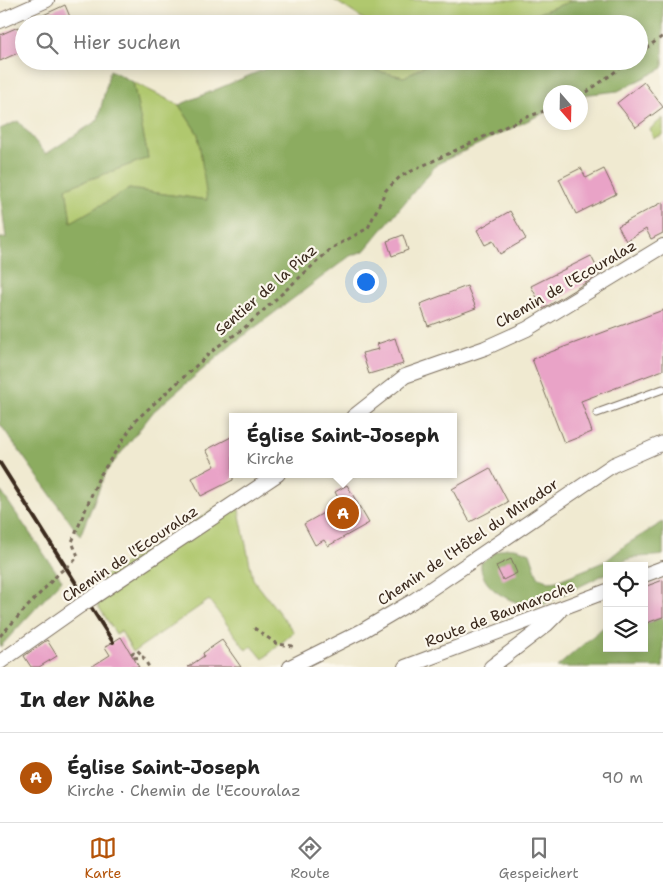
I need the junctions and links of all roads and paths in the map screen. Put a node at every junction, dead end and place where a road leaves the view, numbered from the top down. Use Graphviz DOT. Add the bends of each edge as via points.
graph roads {
  1 [pos="47,0"];
  2 [pos="0,21"];
  3 [pos="663,36"];
  4 [pos="648,47"];
  5 [pos="618,70"];
  6 [pos="588,91"];
  7 [pos="543,111"];
  8 [pos="663,246"];
  9 [pos="663,389"];
  10 [pos="358,413"];
  11 [pos="597,413"];
  12 [pos="663,443"];
  13 [pos="272,478"];
  14 [pos="663,568"];
  15 [pos="648,574"];
  16 [pos="603,592"];
  17 [pos="564,608"];
  18 [pos="254,628"];
  19 [pos="0,636"];
  20 [pos="293,646"];
  21 [pos="143,657"];
  22 [pos="0,662"];
  23 [pos="150,667"];
  24 [pos="290,667"];
  25 [pos="405,667"];
  26 [pos="491,667"];
  1 -- 2 [label="street"];
  3 -- 4 [label="path"];
  5 -- 6 [label="path"];
  7 -- 19 [label="path, Sentier de la Piaz, bridge" via="402,176 386,190 368,228 332,248 264,311 217,347 136,420 100,477 72,542 78,556"];
  8 -- 10 [label="street, Chemin de l'Ecouralaz" via="527,329 485,348 405,376"];
  9 -- 11 [label="lane"];
  12 -- 24 [label="street, Chemin de l'Hôtel du Mirador" via="613,465 413,600 362,631"];
  13 -- 22 [label="street, Chemin de l'Ecouralaz"];
  14 -- 15 [label="street"];
  16 -- 17 [label="street, Route de Baumaroche"];
  17 -- 25 [label="street, Route de Baumaroche"];
  17 -- 26 [label="street"];
  18 -- 20 [label="path" via="277,644"];
  21 -- 21 [label="path" via="132,656 137,650"];
  21 -- 23 [label="path"];
}
